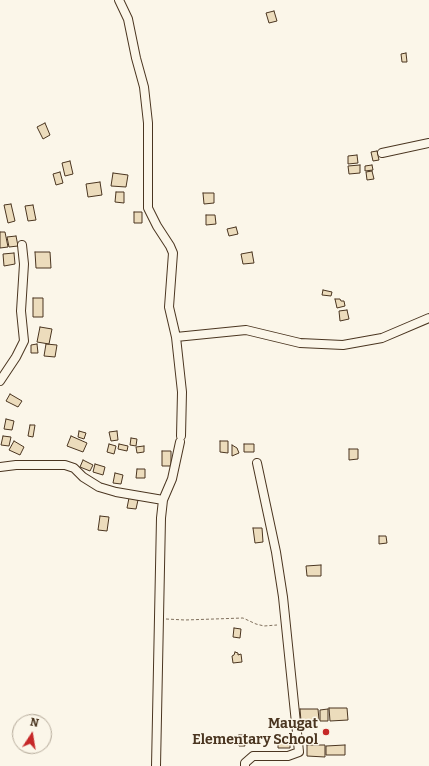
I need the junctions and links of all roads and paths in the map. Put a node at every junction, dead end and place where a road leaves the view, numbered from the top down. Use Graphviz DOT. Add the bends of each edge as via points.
graph roads {
  1 [pos="119,0"];
  2 [pos="429,142"];
  3 [pos="382,153"];
  4 [pos="22,245"];
  5 [pos="429,318"];
  6 [pos="176,337"];
  7 [pos="0,381"];
  8 [pos="257,463"];
  9 [pos="0,467"];
  10 [pos="163,500"];
  11 [pos="158,623"];
  12 [pos="287,625"];
  13 [pos="156,766"];
  14 [pos="245,766"];
  1 -- 6 [label="street" via="128,19 144,87 148,123 148,208 173,253 169,307"];
  2 -- 3 [label="street"];
  4 -- 7 [label="street" via="24,264 21,311 24,341"];
  5 -- 6 [label="street" via="382,338 343,344 300,343 246,330"];
  6 -- 10 [label="street" via="182,392 181,439 172,479"];
  8 -- 12 [label="street" via="276,552"];
  9 -- 10 [label="street" via="65,465 74,468 99,487"];
  10 -- 11 [label="street" via="160,518"];
  11 -- 12 [label="path" via="166,619 234,618 246,619 264,626"];
  11 -- 13 [label="street"];
  12 -- 14 [label="street" via="299,752 288,756 253,756"];
}
